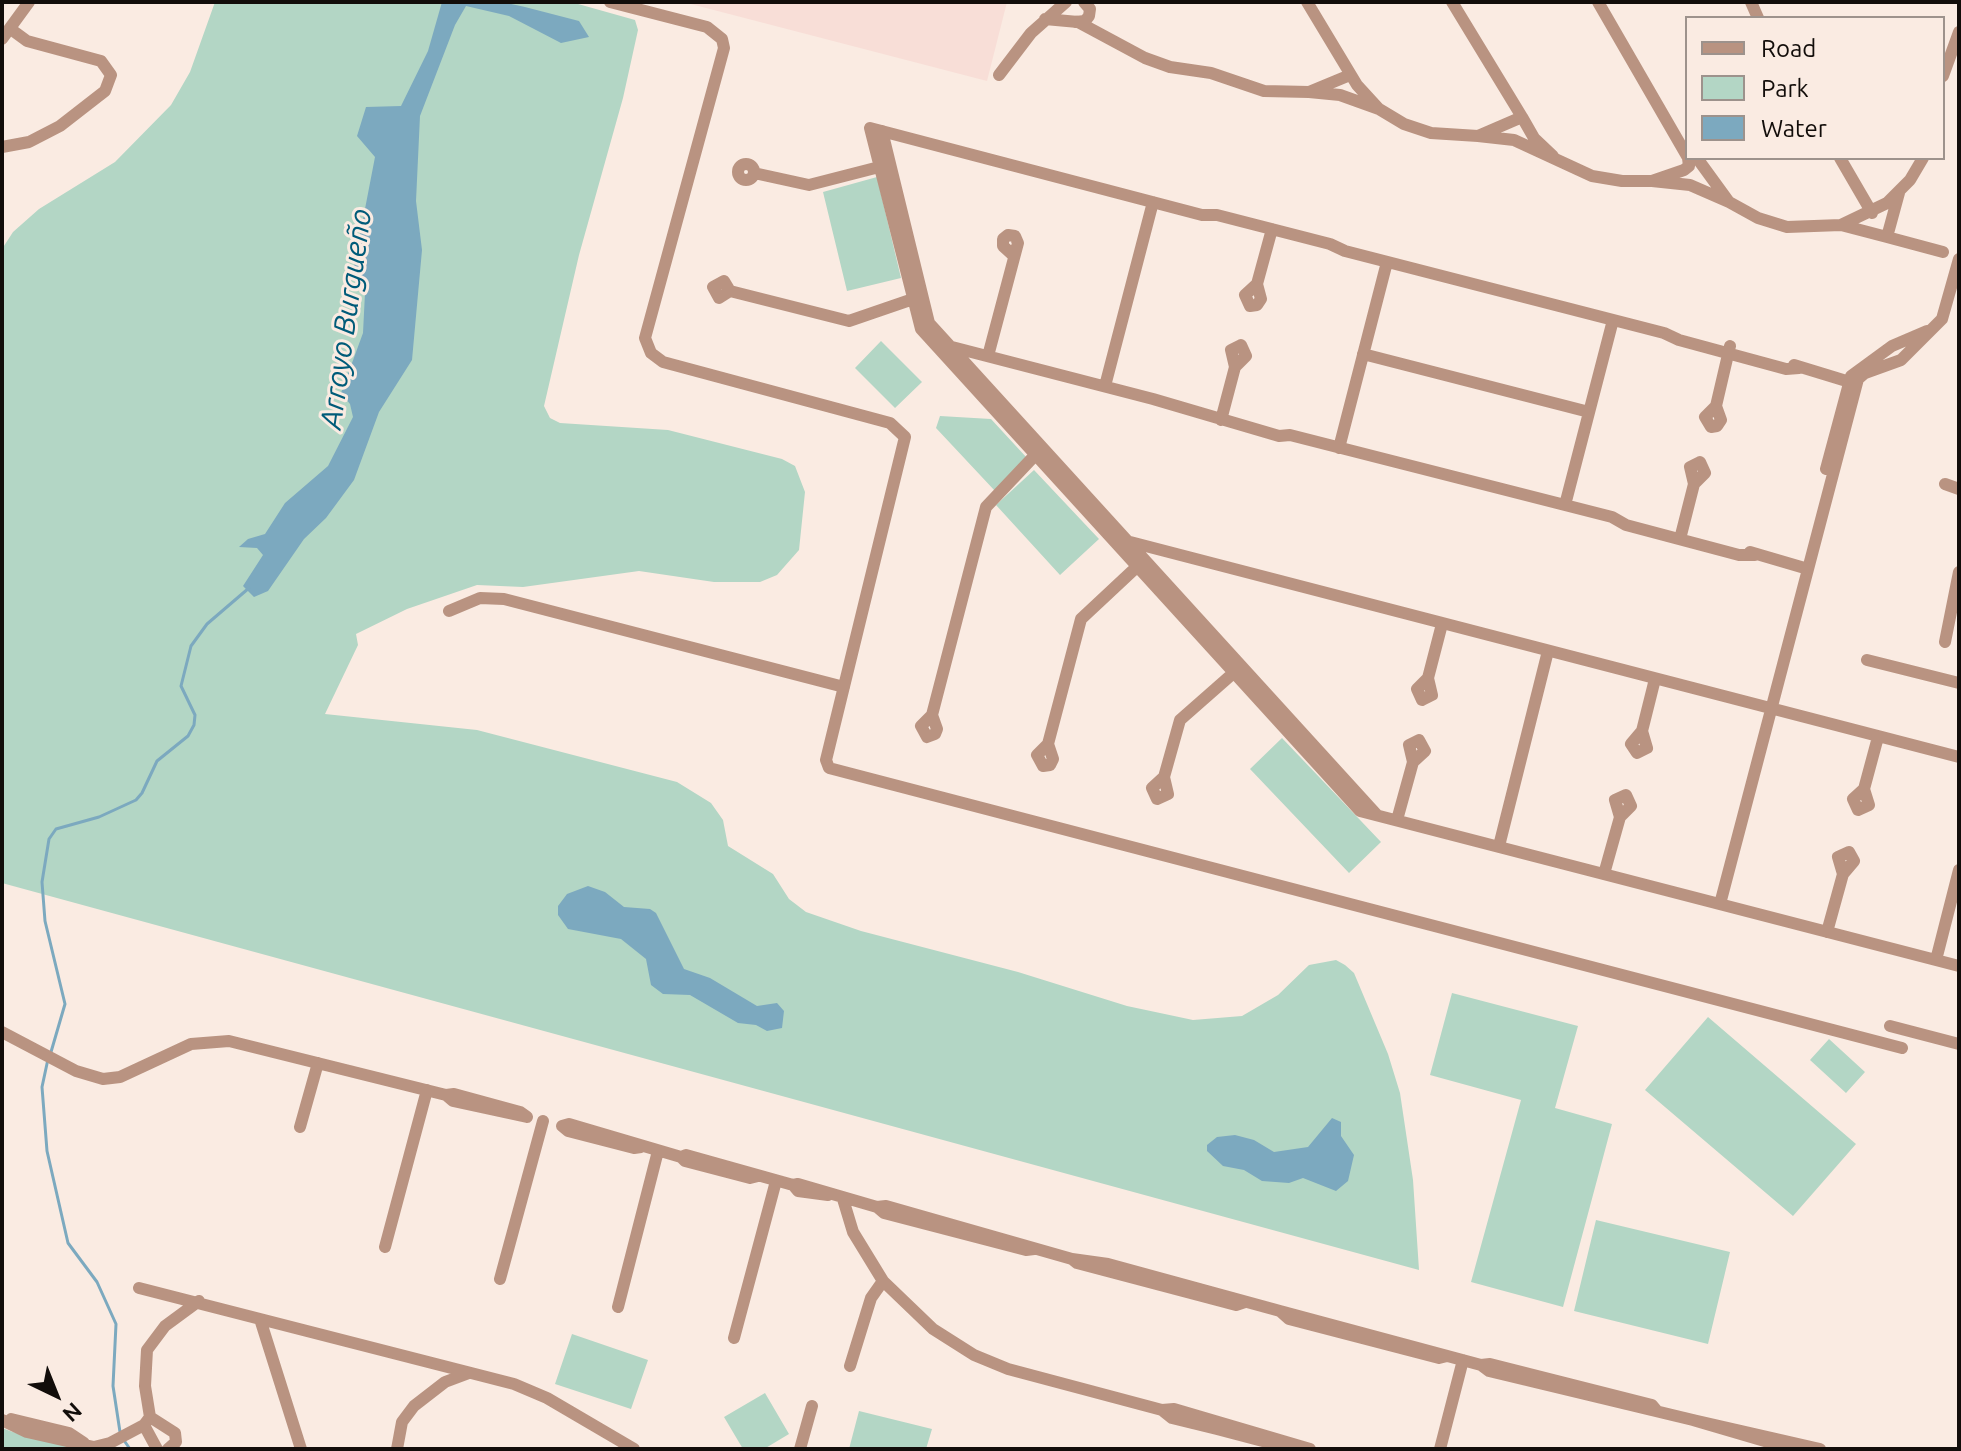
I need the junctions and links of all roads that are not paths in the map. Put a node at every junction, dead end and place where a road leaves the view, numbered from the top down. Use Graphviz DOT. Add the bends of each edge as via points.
graph roads {
  1 [pos="29,2"];
  2 [pos="610,2"];
  3 [pos="1307,2"];
  4 [pos="1452,2"];
  5 [pos="1598,2"];
  6 [pos="1607,2"];
  7 [pos="1076,3"];
  8 [pos="1045,19"];
  9 [pos="1078,22"];
  10 [pos="1959,32"];
  11 [pos="7,35"];
  12 [pos="1110,37"];
  13 [pos="1945,70"];
  14 [pos="999,75"];
  15 [pos="1346,78"];
  16 [pos="1309,92"];
  17 [pos="1350,94"];
  18 [pos="1522,117"];
  19 [pos="1508,125"];
  20 [pos="1529,130"];
  21 [pos="1478,136"];
  22 [pos="1685,137"];
  23 [pos="1516,141"];
  24 [pos="2,147"];
  25 [pos="1685,149"];
  26 [pos="1553,156"];
  27 [pos="1841,160"];
  28 [pos="1922,160"];
  29 [pos="1694,164"];
  30 [pos="885,165"];
  31 [pos="754,173"];
  32 [pos="1652,181"];
  33 [pos="1692,186"];
  34 [pos="1899,193"];
  35 [pos="1153,202"];
  36 [pos="1729,202"];
  37 [pos="1873,212"];
  38 [pos="1892,218"];
  39 [pos="1841,225"];
  40 [pos="1271,232"];
  41 [pos="1869,233"];
  42 [pos="1887,237"];
  43 [pos="1943,252"];
  44 [pos="1014,256"];
  45 [pos="1959,259"];
  46 [pos="1387,262"];
  47 [pos="1257,284"];
  48 [pos="730,291"];
  49 [pos="916,298"];
  50 [pos="1613,320"];
  51 [pos="933,342"];
  52 [pos="950,346"];
  53 [pos="1729,350"];
  54 [pos="1363,354"];
  55 [pos="988,356"];
  56 [pos="966,362"];
  57 [pos="1235,367"];
  58 [pos="1853,383"];
  59 [pos="1105,386"];
  60 [pos="1716,406"];
  61 [pos="1589,412"];
  62 [pos="1222,417"];
  63 [pos="1339,448"];
  64 [pos="1039,451"];
  65 [pos="1694,484"];
  66 [pos="1945,484"];
  67 [pos="1959,489"];
  68 [pos="1565,505"];
  69 [pos="1681,536"];
  70 [pos="1111,537"];
  71 [pos="1128,542"];
  72 [pos="1144,558"];
  73 [pos="1804,568"];
  74 [pos="1959,572"];
  75 [pos="449,611"];
  76 [pos="1442,624"];
  77 [pos="1945,642"];
  78 [pos="1548,651"];
  79 [pos="1867,660"];
  80 [pos="1238,669"];
  81 [pos="1428,678"];
  82 [pos="1655,679"];
  83 [pos="1959,683"];
  84 [pos="844,687"];
  85 [pos="1767,709"];
  86 [pos="932,715"];
  87 [pos="1642,731"];
  88 [pos="1878,737"];
  89 [pos="1048,744"];
  90 [pos="1959,757"];
  91 [pos="1413,762"];
  92 [pos="1164,777"];
  93 [pos="1864,789"];
  94 [pos="1620,817"];
  95 [pos="1397,820"];
  96 [pos="1499,846"];
  97 [pos="1959,870"];
  98 [pos="1604,874"];
  99 [pos="1843,874"];
  100 [pos="1716,903"];
  101 [pos="1827,932"];
  102 [pos="1936,960"];
  103 [pos="1959,966"];
  104 [pos="1890,1026"];
  105 [pos="2,1032"];
  106 [pos="1959,1044"];
  107 [pos="1902,1048"];
  108 [pos="318,1063"];
  109 [pos="427,1090"];
  110 [pos="543,1121"];
  111 [pos="300,1127"];
  112 [pos="658,1151"];
  113 [pos="776,1181"];
  114 [pos="843,1199"];
  115 [pos="385,1247"];
  116 [pos="500,1279"];
  117 [pos="883,1281"];
  118 [pos="139,1288"];
  119 [pos="199,1301"];
  120 [pos="618,1307"];
  121 [pos="260,1319"];
  122 [pos="734,1338"];
  123 [pos="1463,1360"];
  124 [pos="850,1366"];
  125 [pos="470,1373"];
  126 [pos="812,1406"];
  127 [pos="2,1418"];
  128 [pos="143,1424"];
  129 [pos="1792,1447"];
  130 [pos="157,1449"];
  131 [pos="168,1449"];
  132 [pos="301,1449"];
  133 [pos="397,1449"];
  134 [pos="634,1449"];
  135 [pos="800,1449"];
  136 [pos="1310,1449"];
  137 [pos="1440,1449"];
  138 [pos="1820,1449"];
  1 -- 11 [label="street"];
  2 -- 84 [label="street" via="707,27 722,39 724,48 645,338 651,353 663,362 890,423 905,437"];
  3 -- 15 [label="street"];
  4 -- 18 [label="street"];
  5 -- 25 [label="street"];
  6 -- 22 [label="street"];
  7 -- 8 [label="street"];
  7 -- 9 [label="street" via="1070,17"];
  7 -- 9 [label="street" via="1089,16"];
  7 -- 12 [label="street"];
  8 -- 9 [label="street"];
  8 -- 14 [label="street"];
  9 -- 12 [label="street"];
  10 -- 13 [label="street"];
  11 -- 24 [label="street" via="101,61 111,75 105,91 60,126 29,142"];
  12 -- 16 [label="street" via="1170,67 1211,73 1264,91"];
  15 -- 16 [label="street"];
  15 -- 17 [label="street"];
  15 -- 17 [label="street"];
  16 -- 17 [label="street"];
  17 -- 21 [label="street" via="1431,133"];
  18 -- 19 [label="street"];
  18 -- 20 [label="street"];
  19 -- 21 [label="street"];
  19 -- 23 [label="street"];
  20 -- 23 [label="street"];
  20 -- 26 [label="street"];
  21 -- 23 [label="street"];
  23 -- 26 [label="street"];
  26 -- 32 [label="street" via="1592,176"];
  27 -- 37 [label="street"];
  28 -- 34 [label="street"];
  29 -- 32 [label="street"];
  29 -- 33 [label="street"];
  29 -- 33 [label="street"];
  29 -- 36 [label="street"];
  30 -- 31 [label="street" via="809,185"];
  30 -- 35 [label="street" via="876,129"];
  30 -- 49 [label="street"];
  32 -- 33 [label="street"];
  33 -- 36 [label="street"];
  34 -- 37 [label="street"];
  34 -- 38 [label="street"];
  35 -- 40 [label="street" via="1215,222"];
  35 -- 59 [label="street"];
  36 -- 39 [label="street" via="1787,227"];
  37 -- 38 [label="street"];
  37 -- 39 [label="street"];
  37 -- 41 [label="street"];
  38 -- 42 [label="street"];
  39 -- 41 [label="street"];
  40 -- 46 [label="street" via="1328,251"];
  40 -- 47 [label="street"];
  41 -- 42 [label="street"];
  42 -- 43 [label="street"];
  44 -- 55 [label="street"];
  45 -- 58 [label="street" via="1945,314 1937,325 1880,353"];
  46 -- 50 [label="street"];
  46 -- 54 [label="street"];
  48 -- 49 [label="street" via="849,321"];
  49 -- 51 [label="street" via="918,324"];
  49 -- 52 [label="street"];
  50 -- 53 [label="street" via="1682,333"];
  50 -- 61 [label="street"];
  51 -- 52 [label="street"];
  51 -- 56 [label="street"];
  52 -- 56 [label="street"];
  53 -- 58 [label="street"];
  53 -- 60 [label="street"];
  54 -- 61 [label="street"];
  54 -- 63 [label="street"];
  55 -- 56 [label="street"];
  55 -- 59 [label="street"];
  56 -- 64 [label="street"];
  57 -- 62 [label="street"];
  58 -- 73 [label="street"];
  59 -- 62 [label="street"];
  61 -- 68 [label="street"];
  62 -- 63 [label="street"];
  63 -- 68 [label="street"];
  64 -- 70 [label="street"];
  64 -- 71 [label="street"];
  64 -- 86 [label="street" via="986,507"];
  65 -- 69 [label="street"];
  66 -- 67 [label="street"];
  68 -- 69 [label="street"];
  69 -- 73 [label="street"];
  70 -- 71 [label="street"];
  70 -- 72 [label="street"];
  71 -- 72 [label="street"];
  72 -- 76 [label="street"];
  72 -- 80 [label="street"];
  72 -- 89 [label="street" via="1081,619"];
  73 -- 85 [label="street"];
  74 -- 77 [label="street"];
  75 -- 84 [label="street" via="495,597"];
  76 -- 78 [label="street"];
  76 -- 81 [label="street"];
  78 -- 82 [label="street"];
  78 -- 96 [label="street"];
  79 -- 83 [label="street"];
  80 -- 92 [label="street" via="1180,720"];
  80 -- 95 [label="street" via="1377,815"];
  82 -- 85 [label="street"];
  82 -- 87 [label="street"];
  84 -- 107 [label="street" via="826,760 835,771"];
  85 -- 88 [label="street"];
  85 -- 100 [label="street"];
  88 -- 90 [label="street"];
  88 -- 93 [label="street"];
  91 -- 95 [label="street"];
  94 -- 98 [label="street"];
  95 -- 96 [label="street"];
  96 -- 98 [label="street"];
  97 -- 102 [label="street"];
  98 -- 100 [label="street"];
  99 -- 101 [label="street"];
  100 -- 101 [label="street"];
  101 -- 102 [label="street"];
  102 -- 103 [label="street"];
  104 -- 106 [label="street"];
  105 -- 108 [label="street" via="58,1063 111,1079 180,1047 221,1041"];
  108 -- 109 [label="street"];
  108 -- 111 [label="street"];
  109 -- 110 [label="street"];
  109 -- 115 [label="street"];
  110 -- 112 [label="street"];
  110 -- 116 [label="street"];
  112 -- 113 [label="street"];
  112 -- 120 [label="street"];
  113 -- 114 [label="street"];
  113 -- 122 [label="street"];
  114 -- 117 [label="street" via="853,1232"];
  114 -- 123 [label="street" via="1280,1311 1439,1358"];
  117 -- 124 [label="street" via="871,1298"];
  117 -- 136 [label="street" via="933,1329 994,1364 1174,1409 1274,1444"];
  118 -- 119 [label="street"];
  119 -- 121 [label="street"];
  119 -- 128 [label="street" via="165,1326 147,1350"];
  121 -- 125 [label="street"];
  121 -- 132 [label="street"];
  123 -- 129 [label="street" via="1652,1405 1657,1411"];
  123 -- 137 [label="street"];
  125 -- 133 [label="street" via="445,1382 414,1406 402,1422"];
  125 -- 134 [label="street" via="534,1391"];
  126 -- 135 [label="street"];
  127 -- 128 [label="street" via="69,1433 94,1447"];
  128 -- 130 [label="street"];
  128 -- 131 [label="street" via="175,1433 176,1442"];
  129 -- 138 [label="street"];
}
